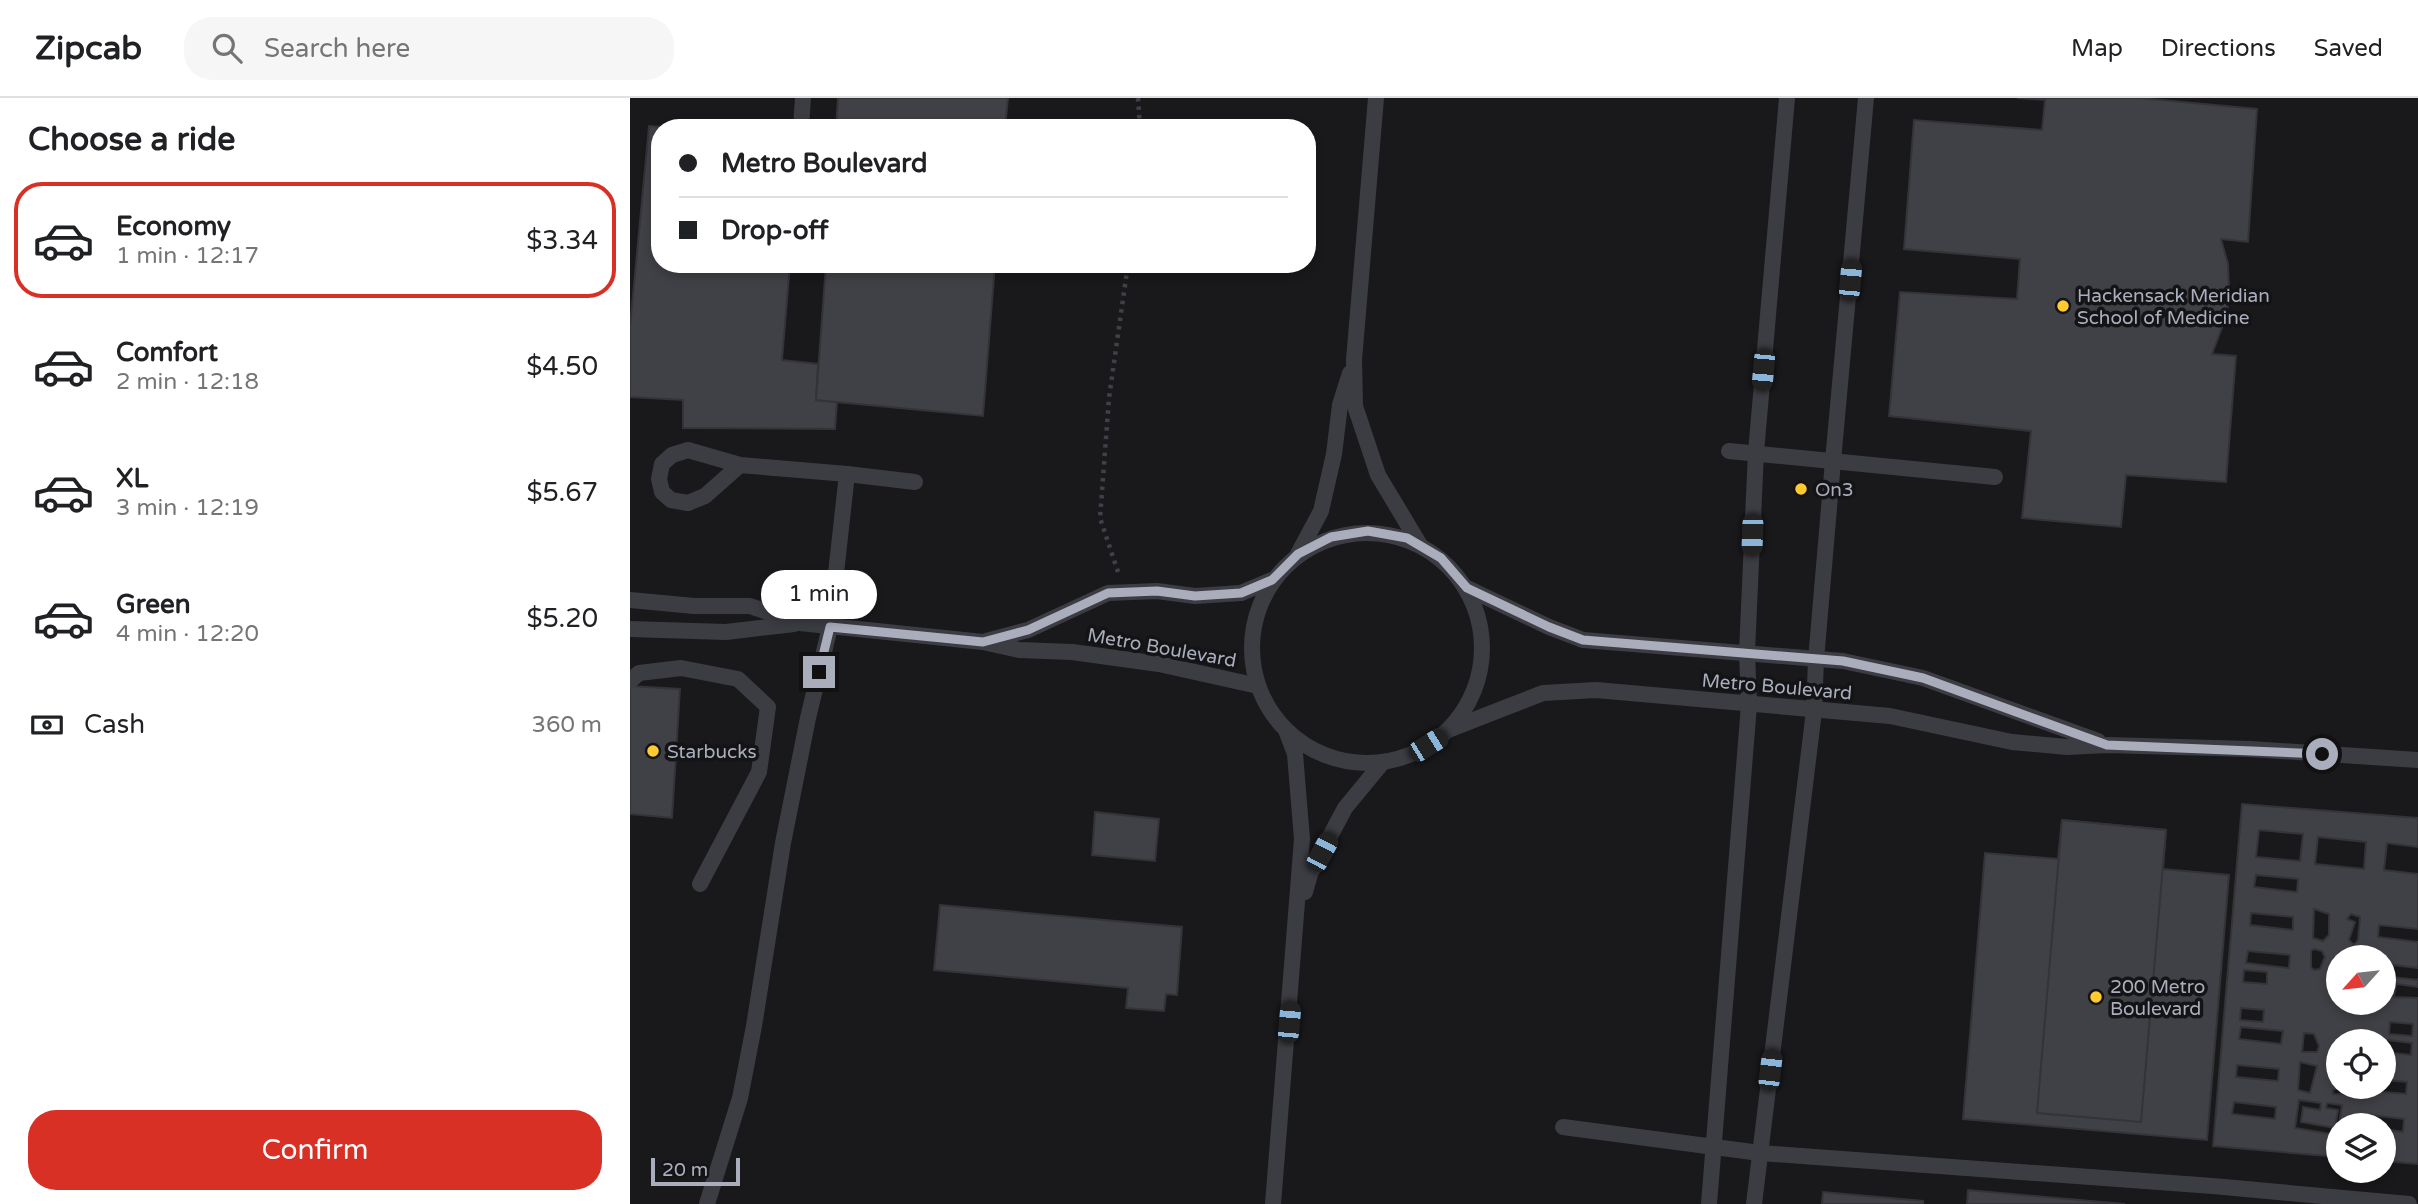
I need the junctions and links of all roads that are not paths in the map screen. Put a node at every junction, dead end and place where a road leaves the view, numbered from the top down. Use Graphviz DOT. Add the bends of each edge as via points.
graph roads {
  1 [pos="803,98"];
  2 [pos="1376,98"];
  3 [pos="1787,98"];
  4 [pos="1866,98"];
  5 [pos="801,119"];
  6 [pos="1354,360"];
  7 [pos="1729,451"];
  8 [pos="1755,452"];
  9 [pos="1833,461"];
  10 [pos="740,465"];
  11 [pos="847,474"];
  12 [pos="1995,477"];
  13 [pos="915,482"];
  14 [pos="1422,547"];
  15 [pos="1298,554"];
  16 [pos="1272,580"];
  17 [pos="1467,588"];
  18 [pos="630,600"];
  19 [pos="800,623"];
  20 [pos="830,627"];
  21 [pos="630,629"];
  22 [pos="983,642"];
  23 [pos="1747,652"];
  24 [pos="1816,660"];
  25 [pos="630,681"];
  26 [pos="1258,686"];
  27 [pos="1749,705"];
  28 [pos="1814,711"];
  29 [pos="1285,728"];
  30 [pos="1448,730"];
  31 [pos="2107,745"];
  32 [pos="2418,760"];
  33 [pos="1383,762"];
  34 [pos="700,884"];
  35 [pos="1297,918"];
  36 [pos="1563,1127"];
  37 [pos="1714,1147"];
  38 [pos="1760,1153"];
  39 [pos="707,1204"];
  40 [pos="1273,1204"];
  41 [pos="1709,1204"];
  42 [pos="1754,1204"];
  43 [pos="2409,1204"];
  1 -- 5 [label="lane"];
  2 -- 6 [label="lane"];
  3 -- 8 [label="lane"];
  4 -- 9 [label="lane"];
  6 -- 14 [label="lane" via="1355,406 1377,475"];
  6 -- 15 [label="lane" via="1340,405 1321,511"];
  7 -- 8 [label="lane"];
  8 -- 9 [label="lane"];
  8 -- 23 [label="lane"];
  9 -- 12 [label="lane"];
  9 -- 24 [label="lane"];
  10 -- 10 [label="lane" via="688,450 672,455 662,464 662,492 671,500 688,503 705,496"];
  10 -- 11 [label="lane"];
  11 -- 13 [label="lane"];
  11 -- 20 [label="lane"];
  14 -- 15 [label="lane" via="1407,538 1368,531 1331,537"];
  14 -- 17 [label="lane" via="1441,558"];
  15 -- 16 [label="lane"];
  16 -- 22 [label="lane, Metro Boulevard" via="1241,593 1108,593 1028,630"];
  16 -- 26 [label="lane" via="1254,625 1251,650"];
  17 -- 23 [label="lane, Metro Boulevard" via="1583,640"];
  17 -- 30 [label="lane" via="1481,626 1482,665 1470,703"];
  18 -- 19 [label="lane" via="750,606"];
  19 -- 20 [label="lane"];
  19 -- 21 [label="lane" via="726,632"];
  20 -- 22 [label="lane"];
  20 -- 39 [label="lane" via="783,843 740,1098"];
  22 -- 26 [label="lane, Metro Boulevard" via="1018,650 1159,664"];
  23 -- 24 [label="lane, Metro Boulevard"];
  23 -- 27 [label="lane"];
  24 -- 28 [label="lane"];
  24 -- 31 [label="lane, Metro Boulevard" via="1923,678"];
  25 -- 34 [label="lane" via="639,673 681,668 738,679 768,707 759,772"];
  26 -- 29 [label="lane"];
  27 -- 28 [label="lane, Metro Boulevard"];
  27 -- 30 [label="lane, Metro Boulevard" via="1596,690 1543,693"];
  27 -- 37 [label="lane"];
  28 -- 31 [label="lane, Metro Boulevard" via="1890,716 2012,742"];
  28 -- 38 [label="lane"];
  29 -- 33 [label="lane" via="1302,744 1336,760"];
  29 -- 35 [label="lane" via="1295,754 1302,839"];
  30 -- 33 [label="lane" via="1411,756"];
  31 -- 32 [label="lane, Metro Boulevard"];
  33 -- 35 [label="lane" via="1345,808 1310,874"];
  35 -- 40 [label="lane"];
  36 -- 37 [label="lane"];
  37 -- 38 [label="lane"];
  37 -- 41 [label="lane"];
  38 -- 42 [label="lane"];
  38 -- 43 [label="lane"];
}
